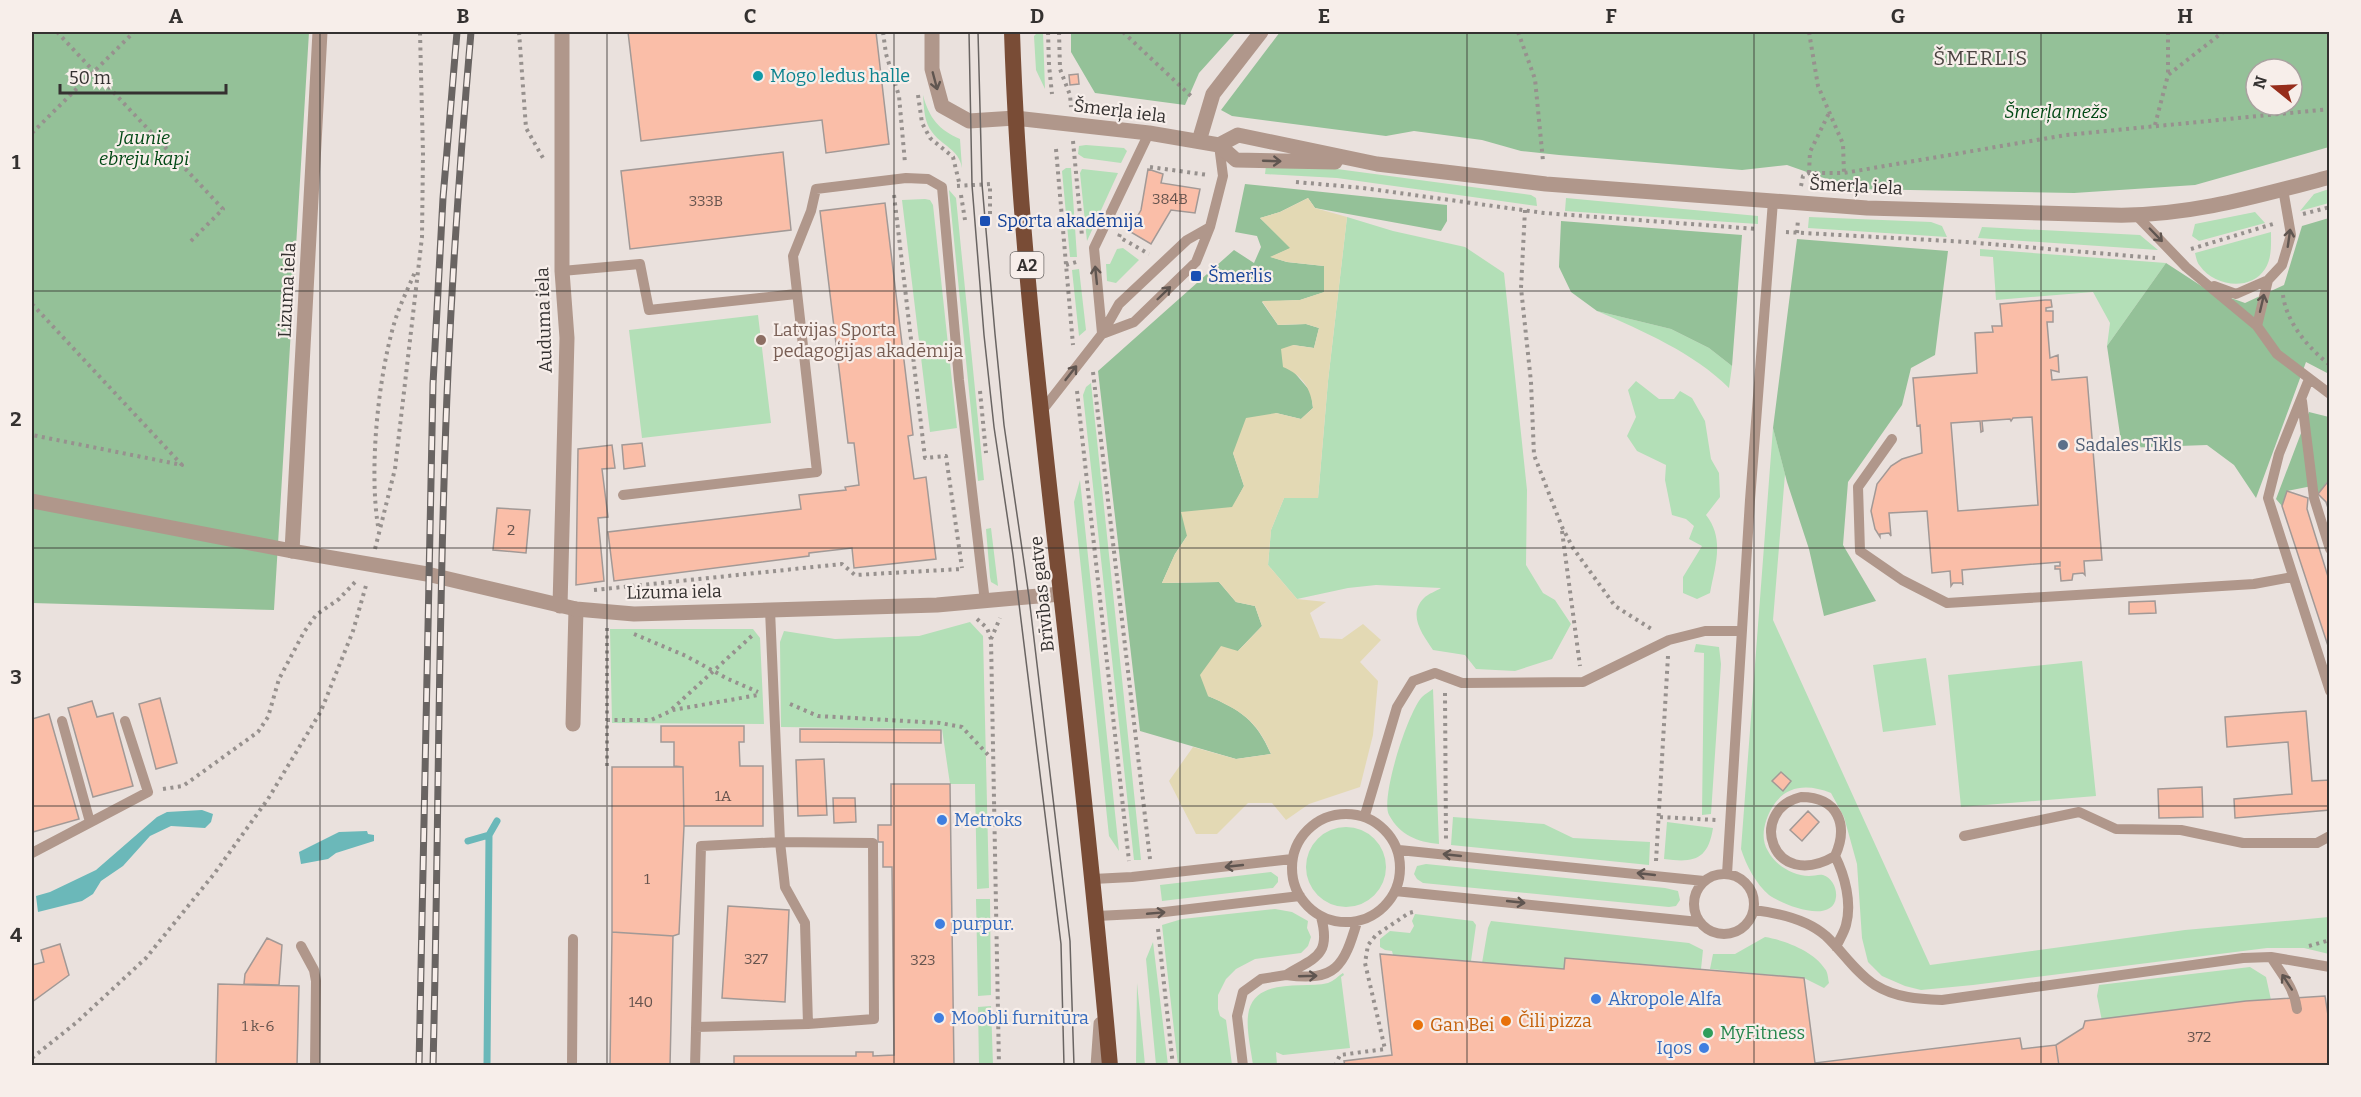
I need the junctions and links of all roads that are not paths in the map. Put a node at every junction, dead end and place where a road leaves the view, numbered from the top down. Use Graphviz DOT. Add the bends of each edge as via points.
graph roads {
  1 [pos="320,32"];
  2 [pos="562,32"];
  3 [pos="932,32"];
  4 [pos="1012,32"];
  5 [pos="1261,32"];
  6 [pos="1015,118"];
  7 [pos="1149,133"];
  8 [pos="1199,141"];
  9 [pos="1219,145"];
  10 [pos="1377,164"];
  11 [pos="2330,177"];
  12 [pos="2283,189"];
  13 [pos="1773,201"];
  14 [pos="2137,216"];
  15 [pos="1210,227"];
  16 [pos="562,271"];
  17 [pos="2268,280"];
  18 [pos="2206,283"];
  19 [pos="796,294"];
  20 [pos="2257,326"];
  21 [pos="1102,334"];
  22 [pos="2309,379"];
  23 [pos="2330,394"];
  24 [pos="2302,401"];
  25 [pos="1040,412"];
  26 [pos="1892,439"];
  27 [pos="623,495"];
  28 [pos="32,501"];
  29 [pos="2330,549"];
  30 [pos="292,551"];
  31 [pos="2292,577"];
  32 [pos="1061,594"];
  33 [pos="985,602"];
  34 [pos="560,606"];
  35 [pos="576,609"];
  36 [pos="770,610"];
  37 [pos="1742,631"];
  38 [pos="2330,692"];
  39 [pos="62,721"];
  40 [pos="125,721"];
  41 [pos="573,724"];
  42 [pos="1365,815"];
  43 [pos="90,822"];
  44 [pos="1964,836"];
  45 [pos="2330,836"];
  46 [pos="780,842"];
  47 [pos="1399,850"];
  48 [pos="32,852"];
  49 [pos="1835,856"];
  50 [pos="1292,859"];
  51 [pos="1727,874"];
  52 [pos="1093,879"];
  53 [pos="1704,881"];
  54 [pos="1395,891"];
  55 [pos="1300,896"];
  56 [pos="1754,910"];
  57 [pos="1097,916"];
  58 [pos="1321,917"];
  59 [pos="1699,921"];
  60 [pos="1357,922"];
  61 [pos="573,939"];
  62 [pos="301,946"];
  63 [pos="1836,947"];
  64 [pos="2271,957"];
  65 [pos="2330,967"];
  66 [pos="1286,975"];
  67 [pos="1103,994"];
  68 [pos="2297,1009"];
  69 [pos="808,1024"];
  70 [pos="696,1027"];
  71 [pos="315,1065"];
  72 [pos="572,1065"];
  73 [pos="695,1065"];
  74 [pos="1098,1065"];
  75 [pos="1110,1065"];
  76 [pos="1243,1065"];
  1 -- 30 [label="street, Lizuma iela"];
  2 -- 16 [label="street, Auduma iela"];
  3 -- 6 [label="street, one-way" via="932,69 942,106 969,121"];
  4 -- 6 [label="highway, Brīvības gatve / A2"];
  5 -- 8 [label="street" via="1213,94"];
  6 -- 7 [label="street, Šmerļa iela"];
  6 -- 25 [label="highway, Brīvības gatve / A2"];
  7 -- 8 [label="street, Šmerļa iela"];
  21 -- 7 [label="lane, one-way" via="1094,248"];
  8 -- 9 [label="street, Šmerļa iela"];
  9 -- 10 [label="street, Šmerļa iela" via="1238,135"];
  9 -- 10 [label="street, Šmerļa iela, one-way" via="1236,160"];
  9 -- 15 [label="lane" via="1223,176"];
  10 -- 13 [label="street, Šmerļa iela" via="1546,184"];
  11 -- 12 [label="street, Šmerļa iela"];
  12 -- 14 [label="street, Šmerļa iela" via="2197,209"];
  17 -- 12 [label="lane, one-way" via="2282,265 2291,235"];
  13 -- 14 [label="street, Šmerļa iela" via="1867,208"];
  13 -- 37 [label="lane"];
  14 -- 18 [label="lane, one-way"];
  15 -- 21 [label="lane" via="1187,240 1119,304"];
  21 -- 15 [label="lane, one-way" via="1134,322 1196,262"];
  16 -- 19 [label="lane" via="640,264 649,310"];
  16 -- 34 [label="street, Auduma iela" via="567,338"];
  17 -- 18 [label="lane" via="2236,294"];
  20 -- 17 [label="lane, one-way"];
  18 -- 20 [label="lane"];
  19 -- 27 [label="lane" via="817,472"];
  19 -- 33 [label="lane" via="793,256 816,189 906,178 928,179 942,187"];
  20 -- 22 [label="lane" via="2277,354"];
  25 -- 21 [label="lane, one-way"];
  22 -- 23 [label="lane"];
  22 -- 24 [label="lane"];
  24 -- 29 [label="lane" via="2314,498"];
  24 -- 31 [label="lane" via="2279,454 2268,498"];
  25 -- 32 [label="highway, Brīvības gatve / A2"];
  26 -- 31 [label="lane" via="1858,487 1860,550 1902,580 1947,603 2254,584"];
  28 -- 30 [label="street, Lizuma iela"];
  30 -- 34 [label="street, Lizuma iela" via="427,574"];
  31 -- 38 [label="lane"];
  32 -- 33 [label="street, Lizuma iela"];
  32 -- 52 [label="highway, Brīvības gatve / A2"];
  33 -- 36 [label="street, Lizuma iela"];
  34 -- 35 [label="street, Lizuma iela"];
  35 -- 36 [label="street, Lizuma iela" via="634,614"];
  35 -- 41 [label="street"];
  36 -- 46 [label="lane"];
  37 -- 42 [label="lane" via="1705,631 1669,640 1582,682 1462,683 1435,673 1413,681 1397,707"];
  37 -- 51 [label="lane"];
  39 -- 43 [label="lane"];
  40 -- 43 [label="lane" via="148,792"];
  42 -- 47 [label="lane" via="1386,829"];
  42 -- 50 [label="lane" via="1346,812 1327,816 1310,826 1298,841"];
  43 -- 48 [label="lane"];
  44 -- 45 [label="lane" via="2079,812 2116,829 2181,830 2243,843 2318,843"];
  46 -- 69 [label="lane" via="784,888 805,922"];
  46 -- 69 [label="lane" via="873,843 874,1019"];
  46 -- 70 [label="lane" via="701,846"];
  53 -- 47 [label="lane, one-way"];
  47 -- 54 [label="lane" via="1401,871"];
  49 -- 49 [label="lane" via="1811,867 1785,861 1774,848 1771,836 1782,806 1801,797 1820,799 1830,805 1842,829"];
  49 -- 63 [label="lane" via="1844,873 1847,901 1846,925"];
  50 -- 52 [label="lane, one-way"];
  50 -- 55 [label="lane" via="1293,878"];
  51 -- 53 [label="lane"];
  51 -- 56 [label="lane" via="1750,887"];
  52 -- 57 [label="highway, Brīvības gatve / A2"];
  53 -- 59 [label="lane" via="1694,901"];
  54 -- 59 [label="lane, one-way"];
  54 -- 60 [label="lane" via="1381,910"];
  57 -- 55 [label="lane, one-way"];
  55 -- 58 [label="lane"];
  56 -- 59 [label="lane" via="1743,928 1733,933 1712,932"];
  56 -- 63 [label="lane" via="1779,913 1805,923"];
  57 -- 67 [label="highway, Brīvības gatve / A2"];
  58 -- 60 [label="lane" via="1336,923"];
  58 -- 66 [label="lane" via="1324,930 1320,953"];
  66 -- 60 [label="lane, one-way" via="1323,975 1334,969 1348,953"];
  61 -- 72 [label="lane"];
  62 -- 71 [label="lane" via="316,981"];
  63 -- 64 [label="lane" via="1875,985 1900,996 1942,1000"];
  64 -- 65 [label="lane"];
  68 -- 64 [label="lane, one-way" via="2288,980"];
  66 -- 76 [label="lane" via="1261,979 1242,992 1237,1016"];
  67 -- 74 [label="street"];
  67 -- 75 [label="highway, Brīvības gatve / A2"];
  69 -- 70 [label="lane"];
  70 -- 73 [label="lane"];
}
